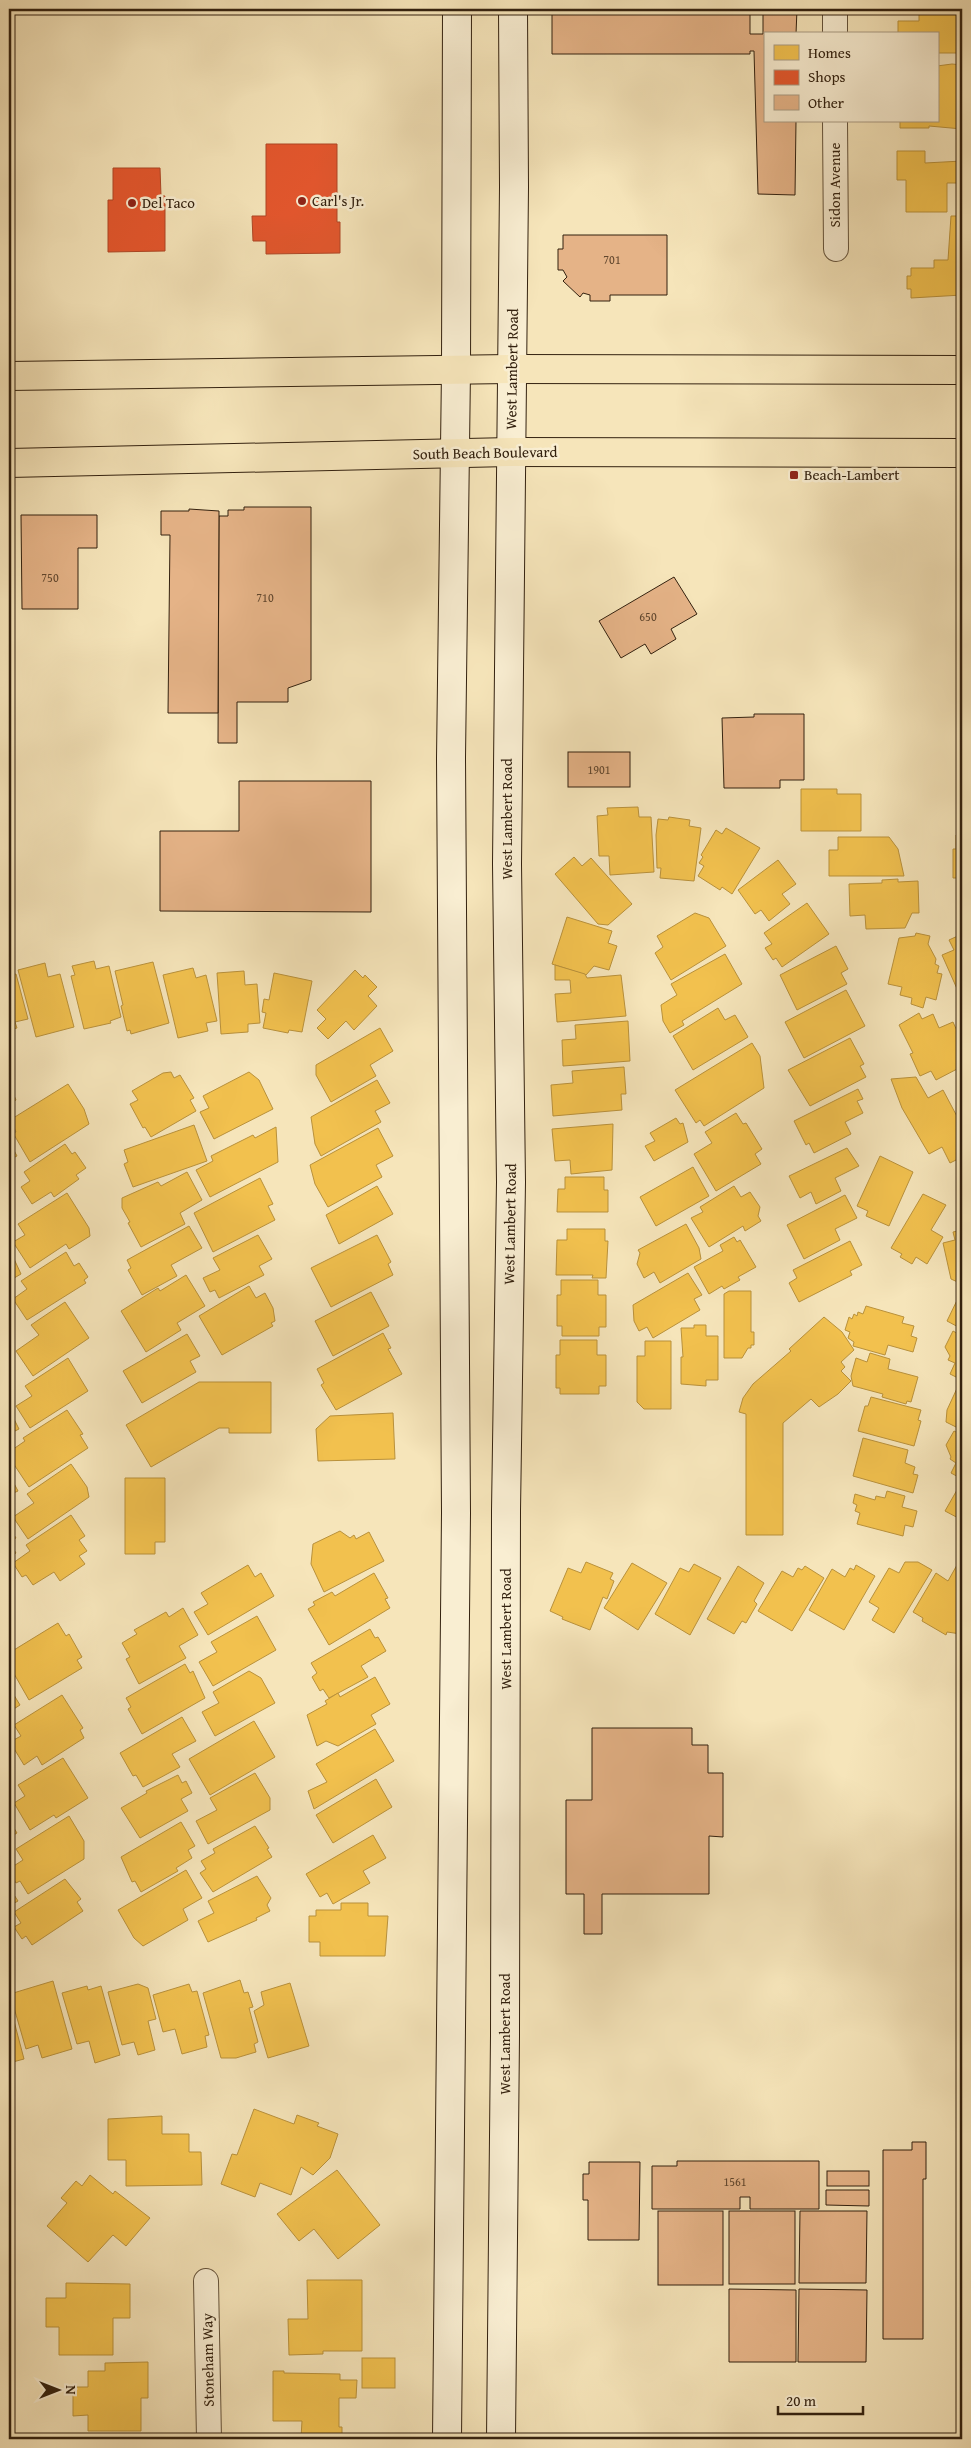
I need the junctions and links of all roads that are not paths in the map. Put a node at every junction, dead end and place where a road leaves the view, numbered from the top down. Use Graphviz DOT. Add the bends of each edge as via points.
graph roads {
  1 [pos="457,9"];
  2 [pos="513,9"];
  3 [pos="835,9"];
  4 [pos="835,32"];
  5 [pos="835,122"];
  6 [pos="836,249"];
  7 [pos="512,369"];
  8 [pos="456,370"];
  9 [pos="962,370"];
  10 [pos="9,376"];
  11 [pos="454,452"];
  12 [pos="511,452"];
  13 [pos="962,453"];
  14 [pos="9,463"];
  15 [pos="206,2281"];
  16 [pos="209,2439"];
  17 [pos="447,2439"];
  18 [pos="501,2439"];
  1 -- 8 [label="main road"];
  2 -- 7 [label="main road, West Lambert Road"];
  3 -- 4 [label="street"];
  5 -- 6 [label="street, Sidon Avenue"];
  7 -- 8 [label="main road"];
  7 -- 9 [label="main road"];
  7 -- 12 [label="main road, West Lambert Road"];
  8 -- 10 [label="main road"];
  8 -- 11 [label="main road"];
  11 -- 12 [label="main road, South Beach Boulevard"];
  11 -- 14 [label="main road, South Beach Boulevard"];
  11 -- 17 [label="main road" via="451,820 456,1512"];
  12 -- 13 [label="main road, South Beach Boulevard"];
  12 -- 18 [label="main road, West Lambert Road" via="507,864 511,1182"];
  15 -- 16 [label="street, Stoneham Way"];
}
